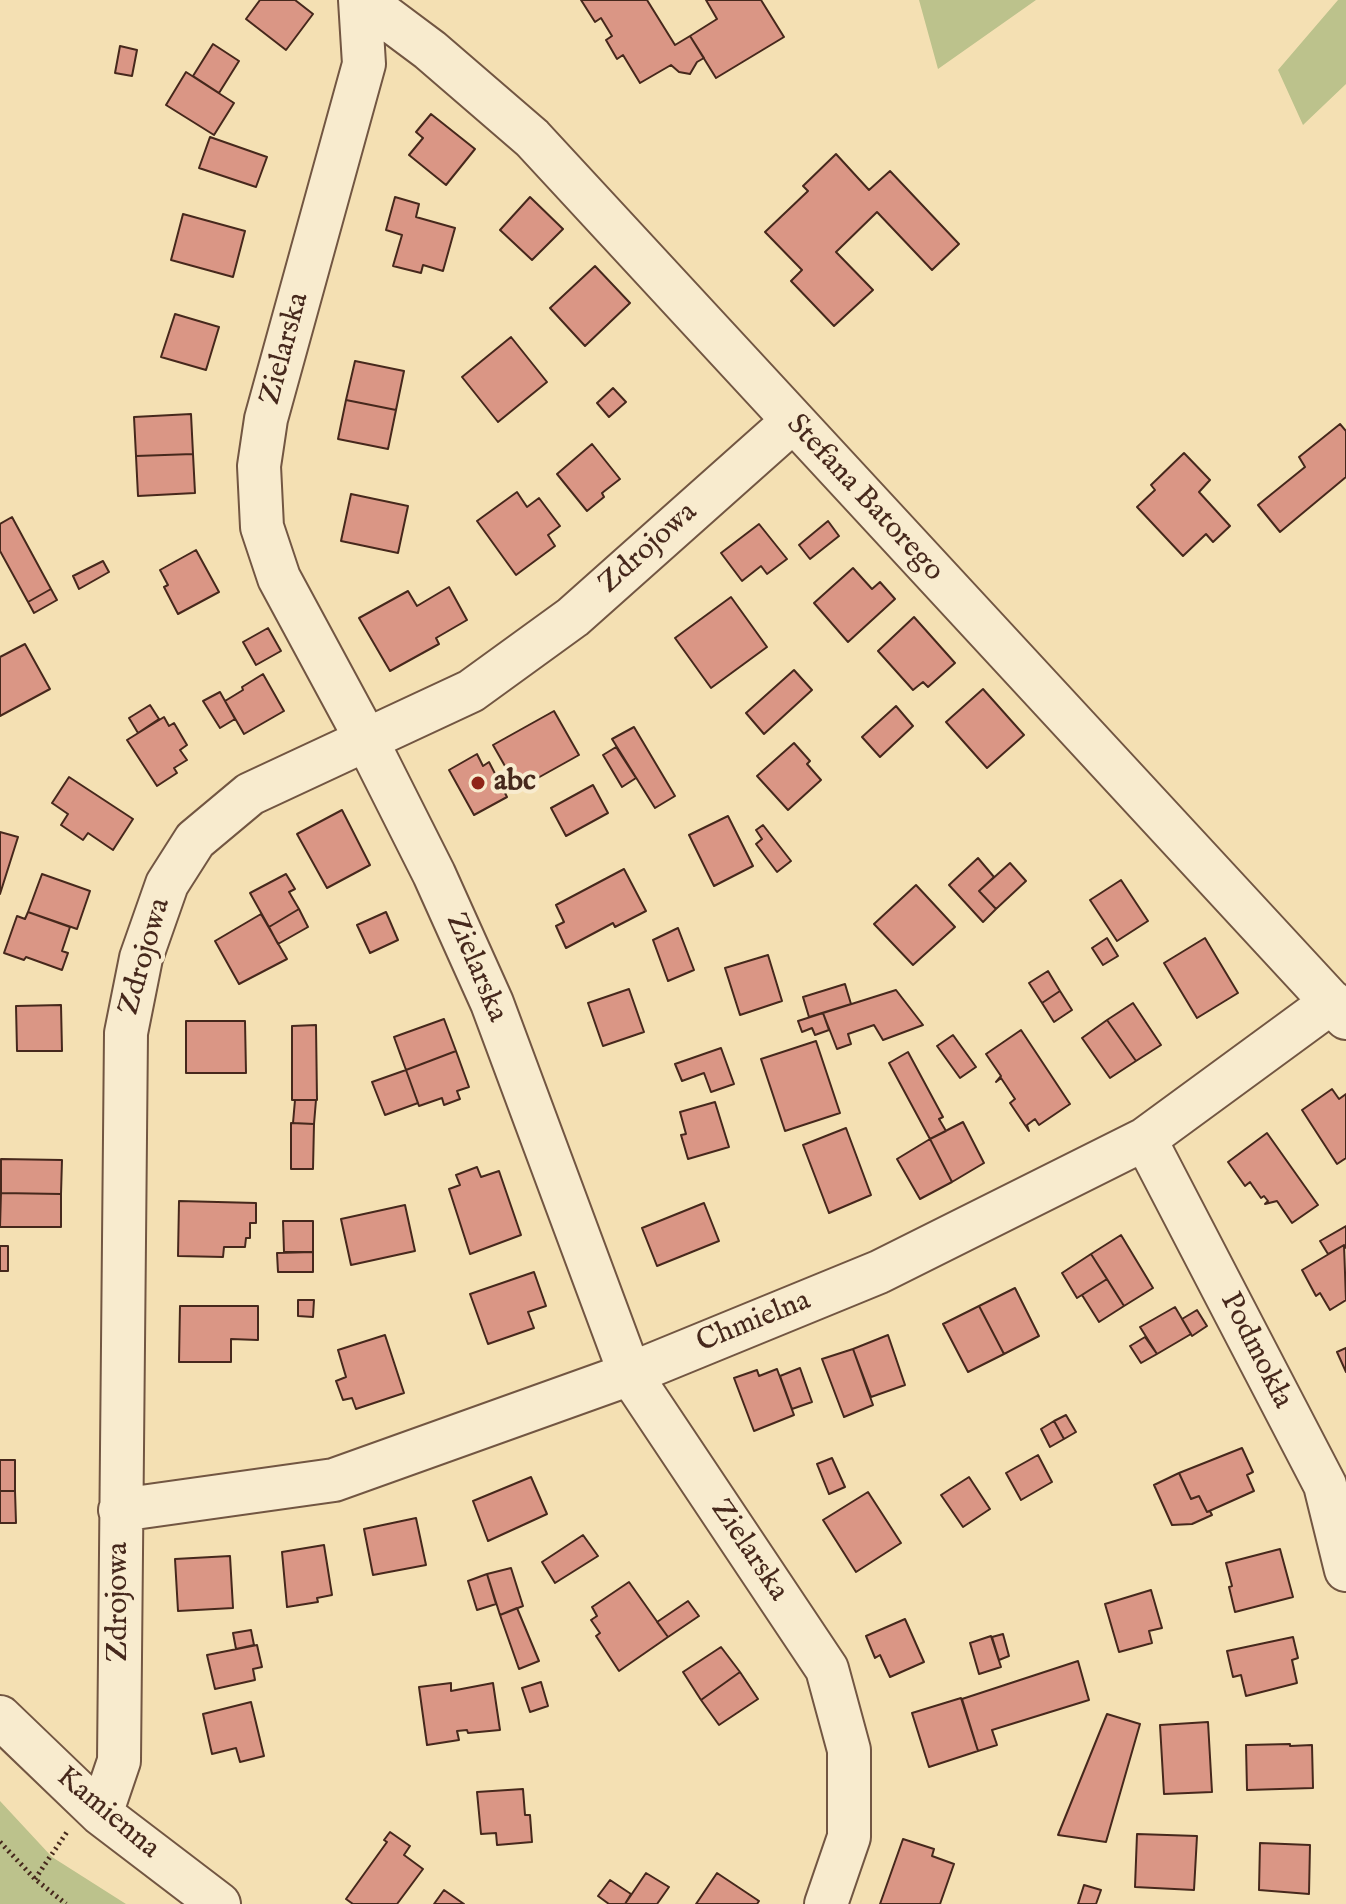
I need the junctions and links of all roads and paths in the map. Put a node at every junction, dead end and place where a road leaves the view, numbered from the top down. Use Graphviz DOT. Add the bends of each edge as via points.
graph roads {
  1 [pos="362,0"];
  2 [pos="792,422"];
  3 [pos="367,741"];
  4 [pos="1339,1010"];
  5 [pos="1145,1139"];
  6 [pos="630,1374"];
  7 [pos="120,1510"];
  8 [pos="1346,1570"];
  9 [pos="0,1717"];
  10 [pos="94,1808"];
  11 [pos="0,1842"];
  12 [pos="35,1879"];
  13 [pos="66,1904"];
  14 [pos="219,1904"];
  15 [pos="826,1904"];
  1 -- 2 [label="street, Stefana Batorego" via="430,50 532,138"];
  1 -- 3 [label="street, Zielarska" via="364,64 266,419 259,466 262,527 279,578"];
  2 -- 3 [label="street, Zdrojowa" via="573,617 471,691"];
  2 -- 4 [label="street, Stefana Batorego"];
  3 -- 6 [label="street, Zielarska" via="492,1003"];
  3 -- 7 [label="street, Zdrojowa" via="250,794 195,840 167,884 141,958 126,1033"];
  4 -- 5 [label="street, Chmielna"];
  5 -- 6 [label="street, Chmielna" via="879,1272"];
  5 -- 8 [label="street, Podmokła" via="1325,1485"];
  6 -- 7 [label="street, Chmielna" via="334,1480"];
  6 -- 15 [label="street, Zielarska" via="827,1669 849,1750 849,1837"];
  7 -- 10 [label="street, Zdrojowa" via="119,1761"];
  9 -- 10 [label="street, Kamienna"];
  10 -- 12 [label="path"];
  10 -- 14 [label="street, Kamienna"];
  11 -- 12 [label="path"];
  12 -- 13 [label="path"];
}
